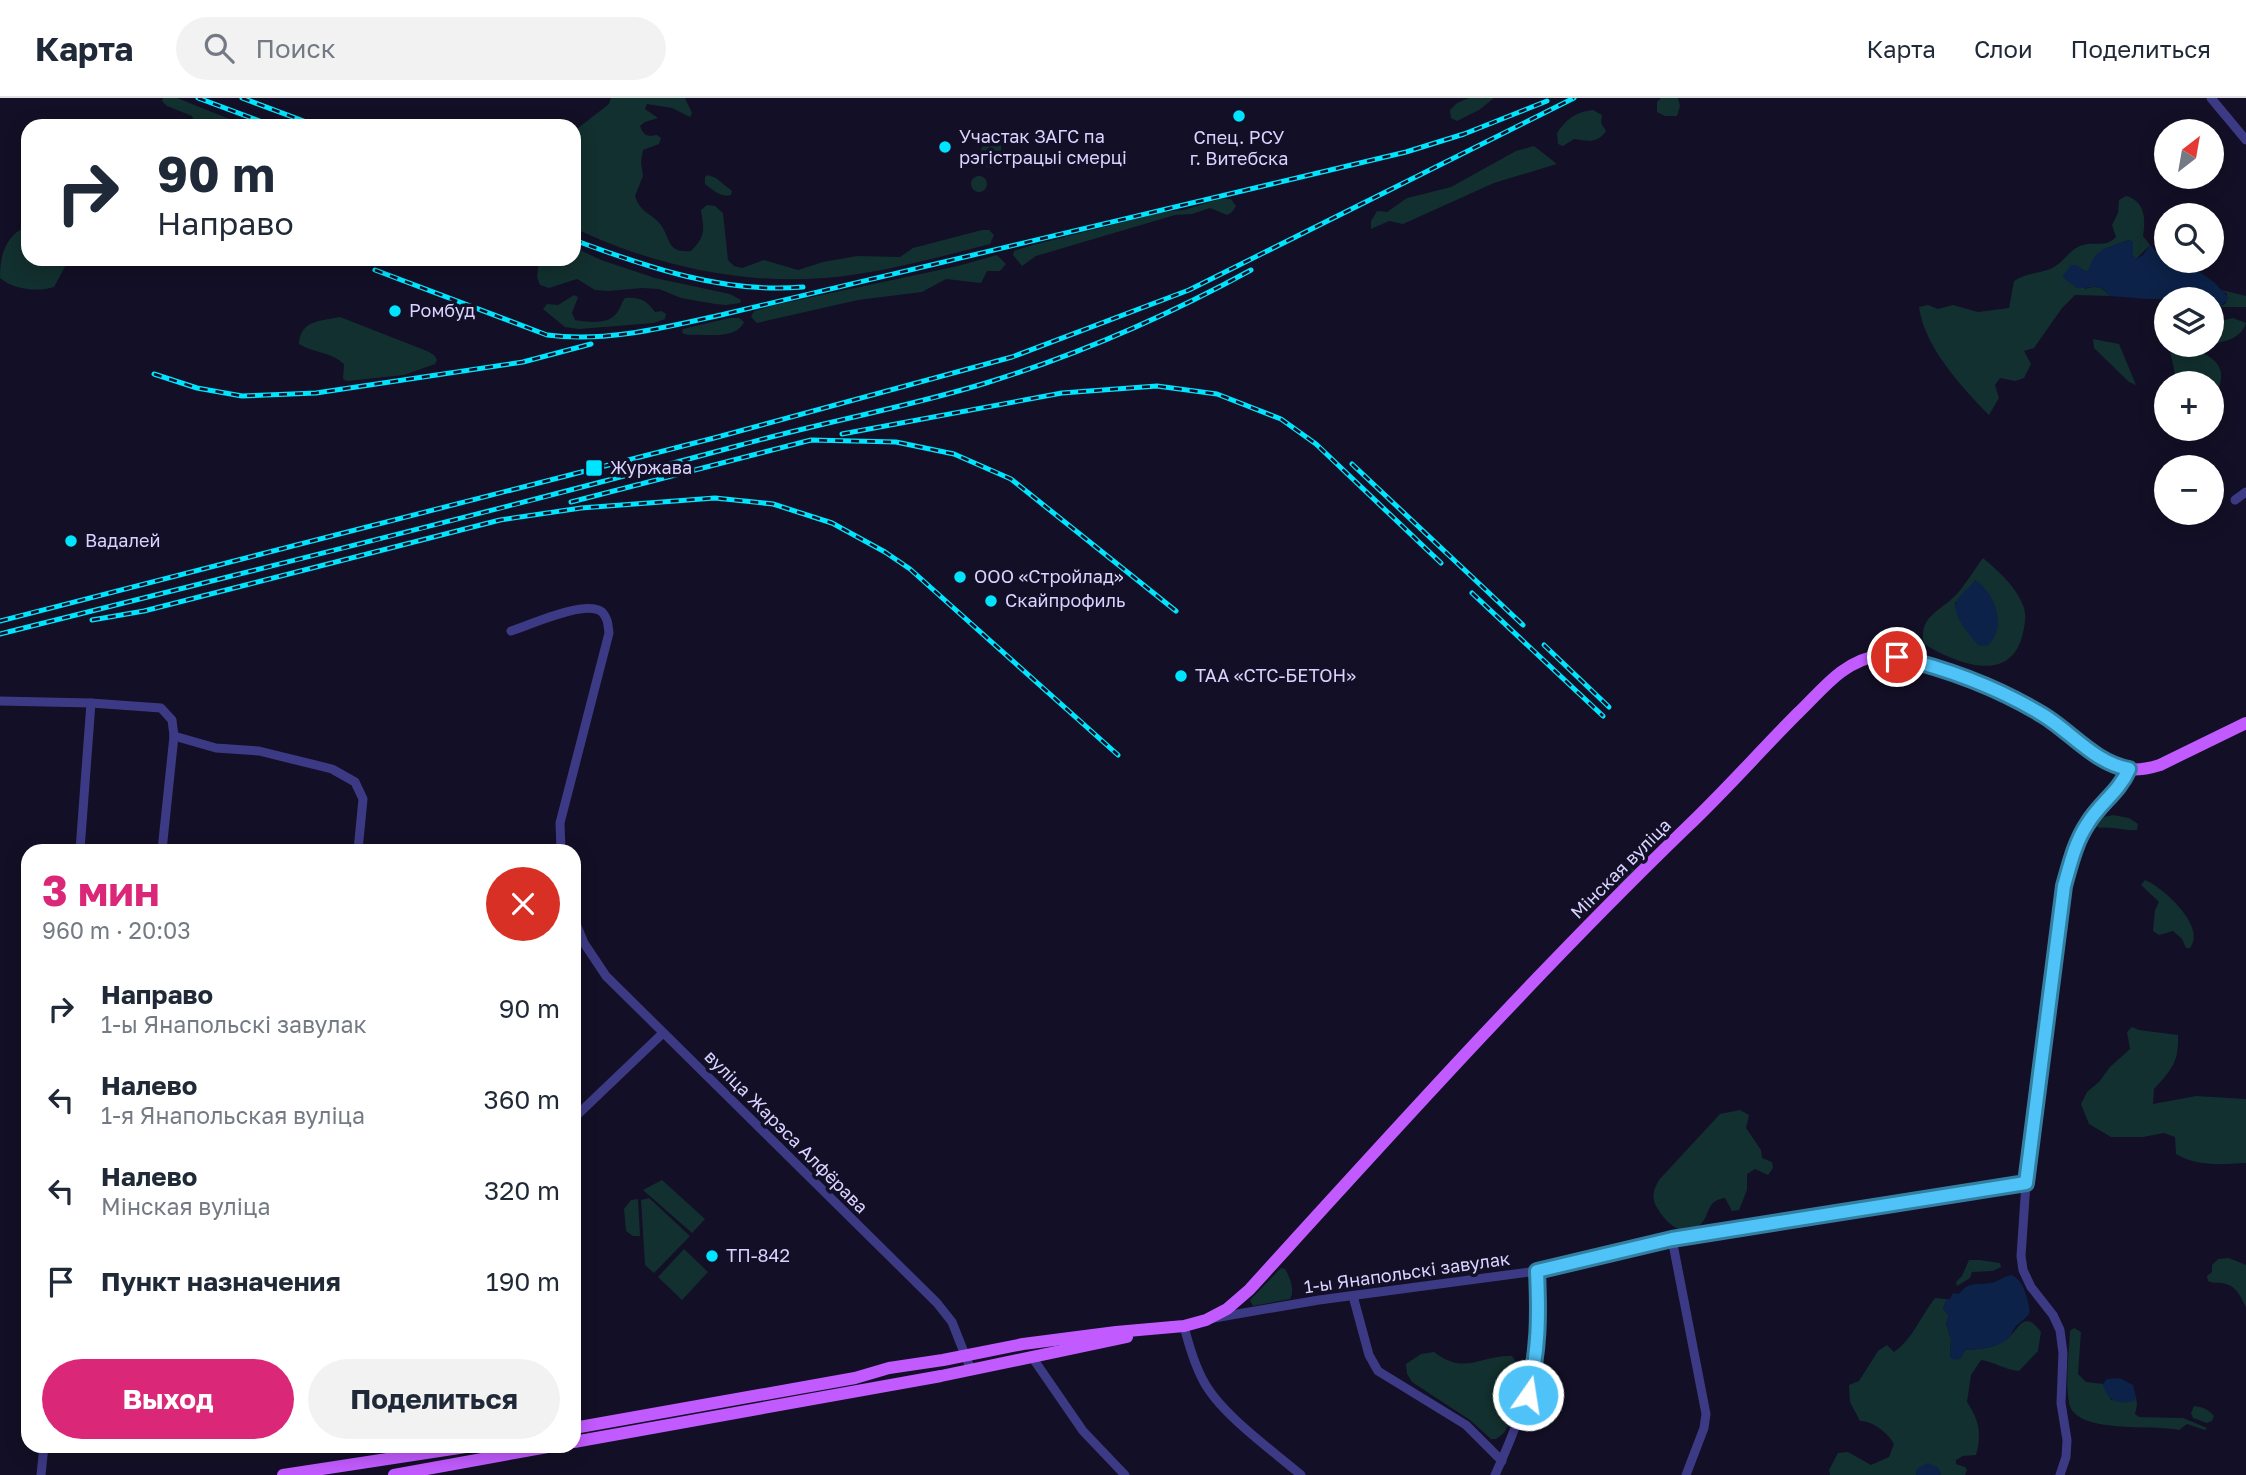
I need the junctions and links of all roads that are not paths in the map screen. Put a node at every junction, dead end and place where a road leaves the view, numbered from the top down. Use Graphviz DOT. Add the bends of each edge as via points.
graph roads {
  1 [pos="2211,98"];
  2 [pos="2246,140"];
  3 [pos="2246,492"];
  4 [pos="2235,500"];
  5 [pos="511,631"];
  6 [pos="0,701"];
  7 [pos="91,703"];
  8 [pos="2246,723"];
  9 [pos="174,736"];
  10 [pos="2129,769"];
  11 [pos="80,844"];
  12 [pos="163,844"];
  13 [pos="359,844"];
  14 [pos="561,844"];
  15 [pos="581,936"];
  16 [pos="663,1033"];
  17 [pos="581,1111"];
  18 [pos="2026,1183"];
  19 [pos="1672,1239"];
  20 [pos="1537,1271"];
  21 [pos="1353,1296"];
  22 [pos="1206,1320"];
  23 [pos="1184,1326"];
  24 [pos="1155,1330"];
  25 [pos="1023,1344"];
  26 [pos="967,1355"];
  27 [pos="1031,1357"];
  28 [pos="971,1370"];
  29 [pos="581,1427"];
  30 [pos="581,1441"];
  31 [pos="43,1453"];
  32 [pos="433,1453"];
  33 [pos="515,1453"];
  34 [pos="1502,1461"];
  35 [pos="333,1471"];
  36 [pos="1113,1471"];
  37 [pos="41,1475"];
  38 [pos="283,1475"];
  39 [pos="394,1475"];
  40 [pos="1125,1475"];
  41 [pos="1301,1475"];
  42 [pos="1495,1475"];
  43 [pos="1686,1475"];
  44 [pos="2060,1475"];
  1 -- 2 [label="street"];
  3 -- 4 [label="street"];
  5 -- 14 [label="street" via="591,607 608,620 609,632 560,822"];
  6 -- 7 [label="street"];
  7 -- 9 [label="street" via="161,708 172,720"];
  7 -- 11 [label="street"];
  8 -- 10 [label="main road" via="2160,765"];
  9 -- 12 [label="street"];
  9 -- 13 [label="street" via="332,769 355,782 363,799"];
  10 -- 18 [label="street" via="2076,844 2064,886"];
  10 -- 22 [label="main road, Мінская вуліца" via="2104,761 2068,731 1982,683 1897,657 1868,658 1852,665 1764,748 1495,1022 1243,1296"];
  15 -- 16 [label="street, вуліца Жарэса Алфёрава" via="606,976"];
  16 -- 17 [label="street"];
  16 -- 26 [label="street, вуліца Жарэса Алфёрава" via="937,1303"];
  18 -- 19 [label="street, 1-ы Янапольскі завулак"];
  18 -- 44 [label="street" via="2023,1270 2053,1315 2063,1353 2061,1403 2067,1440"];
  19 -- 20 [label="street, 1-ы Янапольскі завулак"];
  19 -- 43 [label="street" via="1706,1414"];
  20 -- 21 [label="street, 1-ы Янапольскі завулак"];
  20 -- 34 [label="street" via="1540,1322 1535,1367"];
  21 -- 22 [label="street, 1-ы Янапольскі завулак"];
  21 -- 34 [label="street" via="1378,1371 1465,1425"];
  22 -- 23 [label="main road, Мінская вуліца"];
  23 -- 24 [label="main road, Мінская вуліца"];
  23 -- 41 [label="street" via="1204,1383 1221,1405"];
  24 -- 25 [label="main road"];
  24 -- 27 [label="main road"];
  25 -- 26 [label="main road"];
  25 -- 27 [label="main road"];
  26 -- 28 [label="street, вуліца Жарэса Алфёрава"];
  26 -- 29 [label="main road"];
  27 -- 28 [label="main road"];
  27 -- 36 [label="street"];
  28 -- 30 [label="main road"];
  31 -- 37 [label="street"];
  32 -- 35 [label="main road"];
  33 -- 39 [label="main road"];
  34 -- 42 [label="street"];
  35 -- 38 [label="main road"];
  36 -- 40 [label="street"];
}
